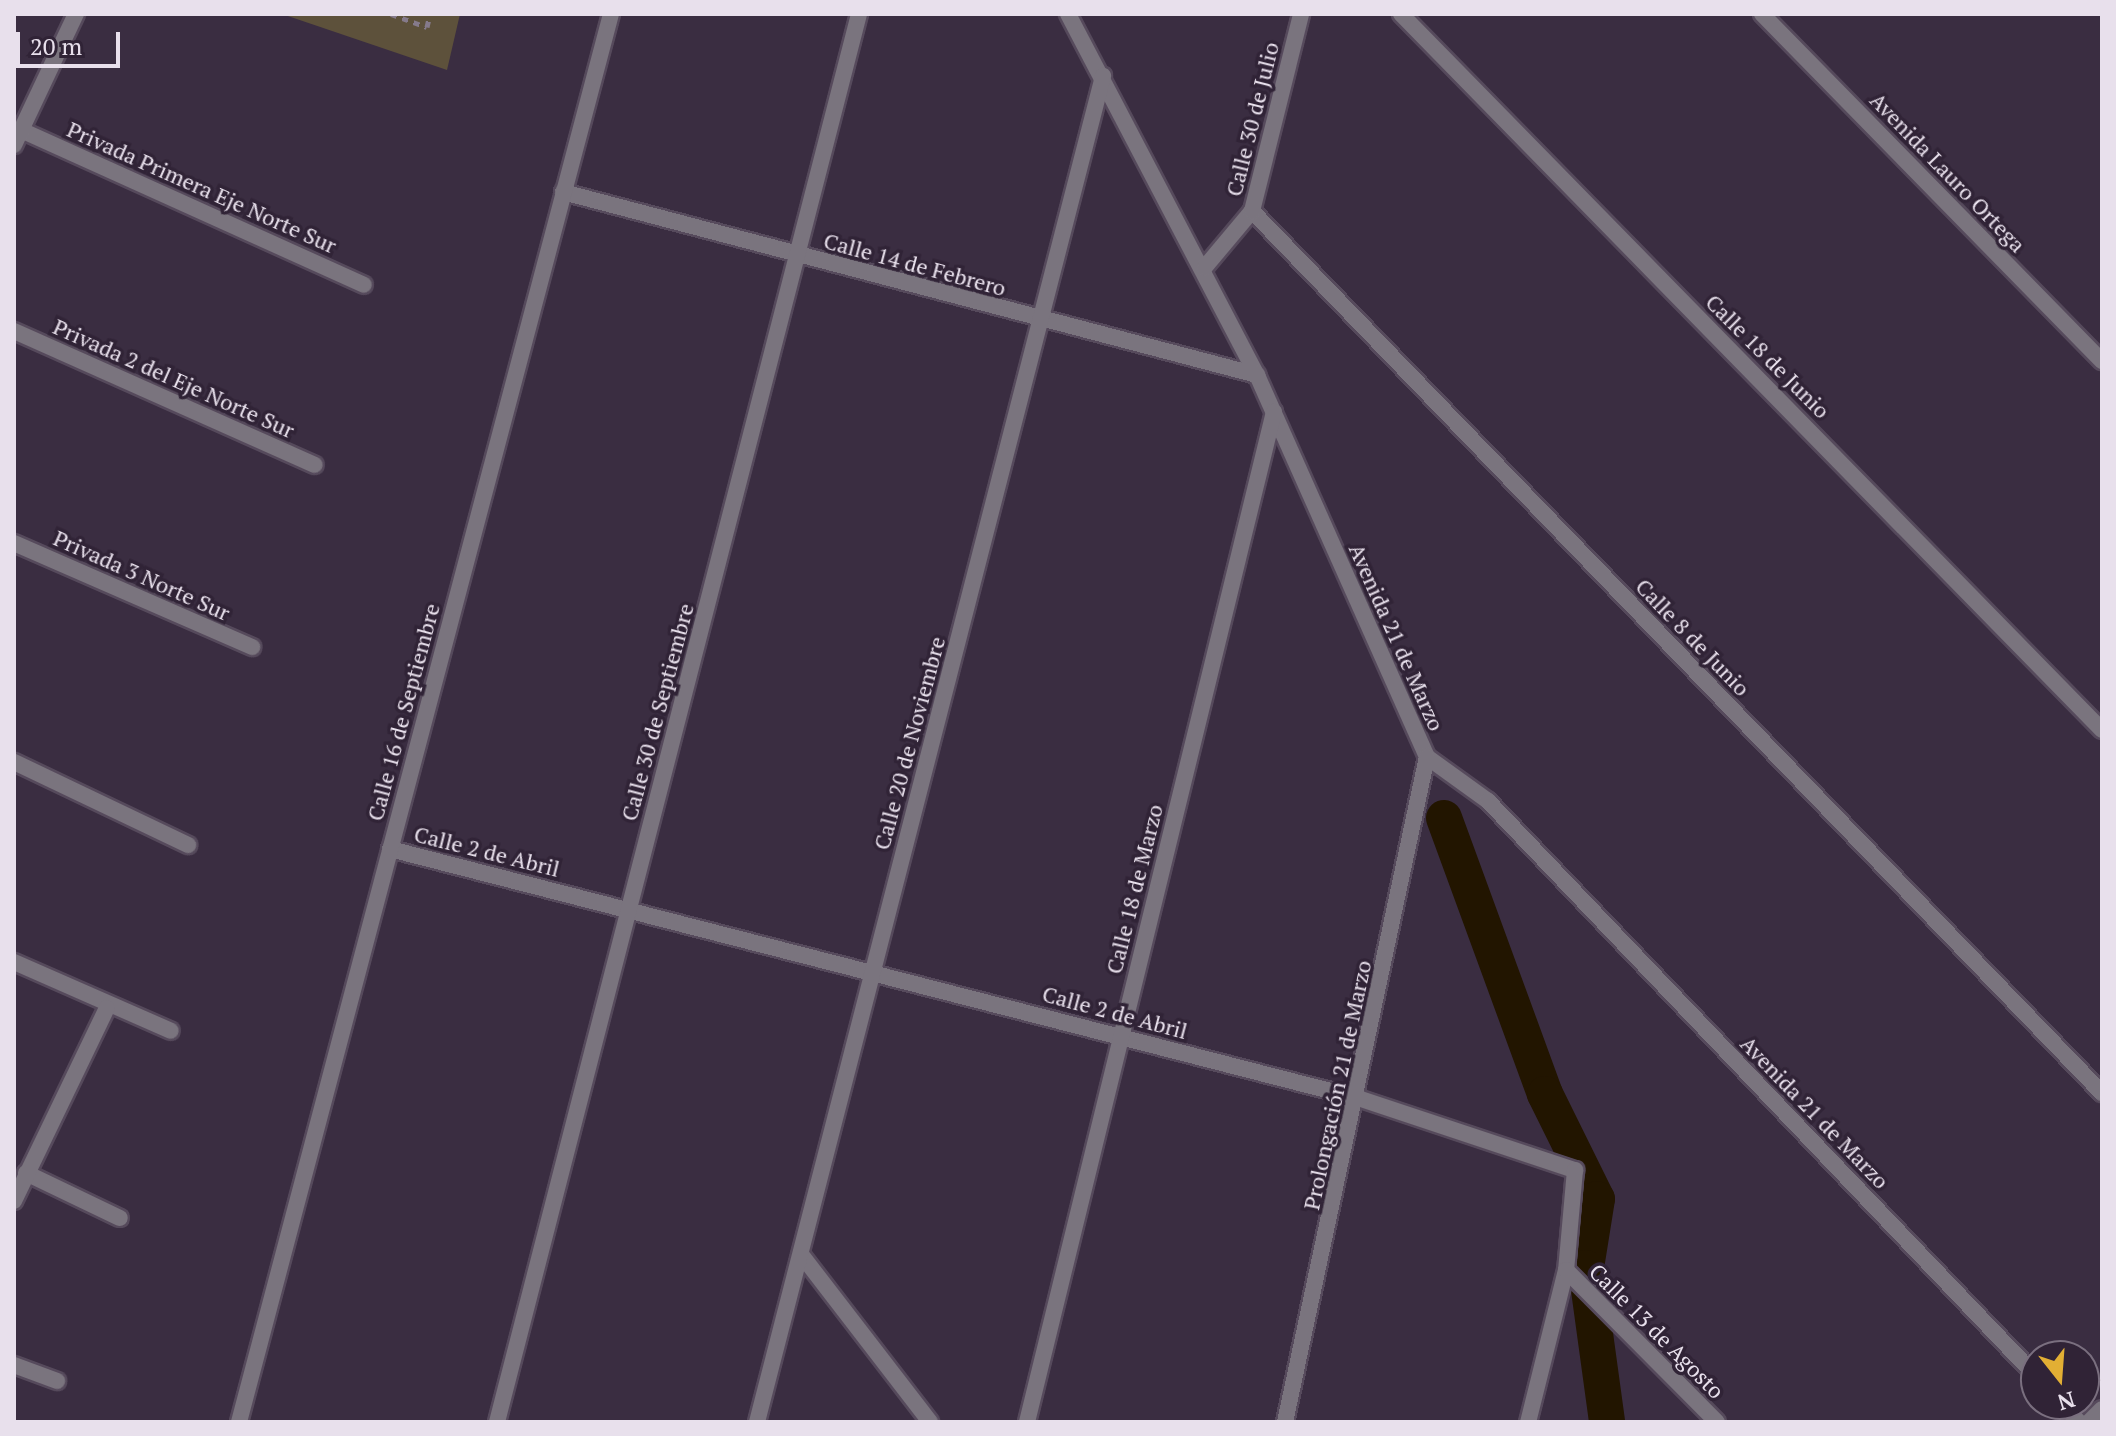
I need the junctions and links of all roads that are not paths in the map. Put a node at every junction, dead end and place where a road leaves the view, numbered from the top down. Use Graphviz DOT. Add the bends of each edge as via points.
graph roads {
  1 [pos="76,14"];
  2 [pos="611,14"];
  3 [pos="859,14"];
  4 [pos="1068,14"];
  5 [pos="1301,14"];
  6 [pos="1401,14"];
  7 [pos="1762,14"];
  8 [pos="1103,76"];
  9 [pos="18,137"];
  10 [pos="563,192"];
  11 [pos="1252,211"];
  12 [pos="800,256"];
  13 [pos="1205,267"];
  14 [pos="364,285"];
  15 [pos="1043,321"];
  16 [pos="14,331"];
  17 [pos="2102,361"];
  18 [pos="1257,375"];
  19 [pos="1274,412"];
  20 [pos="315,465"];
  21 [pos="14,543"];
  22 [pos="252,647"];
  23 [pos="2102,730"];
  24 [pos="1427,757"];
  25 [pos="14,762"];
  26 [pos="188,845"];
  27 [pos="390,849"];
  28 [pos="627,910"];
  29 [pos="14,962"];
  30 [pos="872,970"];
  31 [pos="107,1008"];
  32 [pos="171,1031"];
  33 [pos="1120,1036"];
  34 [pos="2102,1093"];
  35 [pos="1358,1098"];
  36 [pos="26,1173"];
  37 [pos="14,1201"];
  38 [pos="120,1218"];
  39 [pos="803,1257"];
  40 [pos="1566,1270"];
  41 [pos="2020,1359"];
  42 [pos="14,1365"];
  43 [pos="57,1381"];
  44 [pos="2102,1409"];
  45 [pos="239,1422"];
  46 [pos="497,1422"];
  47 [pos="757,1422"];
  48 [pos="930,1422"];
  49 [pos="1027,1422"];
  50 [pos="1285,1422"];
  51 [pos="1528,1422"];
  52 [pos="1717,1422"];
  53 [pos="2089,1422"];
  1 -- 9 [label="street"];
  2 -- 10 [label="street, Calle 16 de Septiembre"];
  3 -- 12 [label="street, Calle 30 de Septiembre"];
  4 -- 8 [label="street, Avenida 21 de Marzo"];
  5 -- 11 [label="street, Calle 30 de Julio"];
  6 -- 23 [label="street, Calle 18 de Junio"];
  7 -- 17 [label="street, Avenida Lauro Ortega"];
  8 -- 13 [label="street, Avenida 21 de Marzo"];
  8 -- 15 [label="street, Calle 20 de Noviembre"];
  9 -- 14 [label="street, Privada Primera Eje Norte Sur"];
  10 -- 12 [label="street, Calle 14 de Febrero"];
  10 -- 27 [label="street, Calle 16 de Septiembre"];
  11 -- 13 [label="street, Calle 30 de Julio"];
  11 -- 34 [label="street, Calle 8 de Junio"];
  12 -- 15 [label="street, Calle 14 de Febrero"];
  12 -- 28 [label="street, Calle 30 de Septiembre"];
  13 -- 18 [label="street, Avenida 21 de Marzo"];
  15 -- 18 [label="street, Calle 14 de Febrero"];
  15 -- 30 [label="street, Calle 20 de Noviembre"];
  16 -- 20 [label="street, Privada 2 del Eje Norte Sur"];
  18 -- 19 [label="street, Avenida 21 de Marzo"];
  19 -- 24 [label="street, Avenida 21 de Marzo"];
  19 -- 33 [label="street, Calle 18 de Marzo"];
  21 -- 22 [label="street, Privada 3 Norte Sur"];
  24 -- 35 [label="street, Prolongación 21 de Marzo"];
  24 -- 41 [label="street, Avenida 21 de Marzo" via="1488,801"];
  25 -- 26 [label="street"];
  27 -- 28 [label="street, Calle 2 de Abril"];
  27 -- 45 [label="street, Calle 16 de Septiembre"];
  28 -- 30 [label="street, Calle 2 de Abril"];
  28 -- 46 [label="street, Calle 30 de Septiembre"];
  29 -- 31 [label="street"];
  30 -- 33 [label="street, Calle 2 de Abril"];
  30 -- 39 [label="street, Calle 20 de Noviembre"];
  31 -- 32 [label="street"];
  31 -- 36 [label="street"];
  33 -- 35 [label="street, Calle 2 de Abril"];
  33 -- 49 [label="street, Calle 18 de Marzo"];
  35 -- 40 [label="street, Calle 2 de Abril" via="1575,1170"];
  35 -- 50 [label="street, Prolongación 21 de Marzo"];
  36 -- 37 [label="street"];
  36 -- 38 [label="street"];
  39 -- 47 [label="street, Calle 20 de Noviembre"];
  39 -- 48 [label="street"];
  40 -- 51 [label="street, Calle 2 de Abril"];
  40 -- 52 [label="street, Calle 13 de Agosto"];
  42 -- 43 [label="street"];
  44 -- 53 [label="street"];
}
